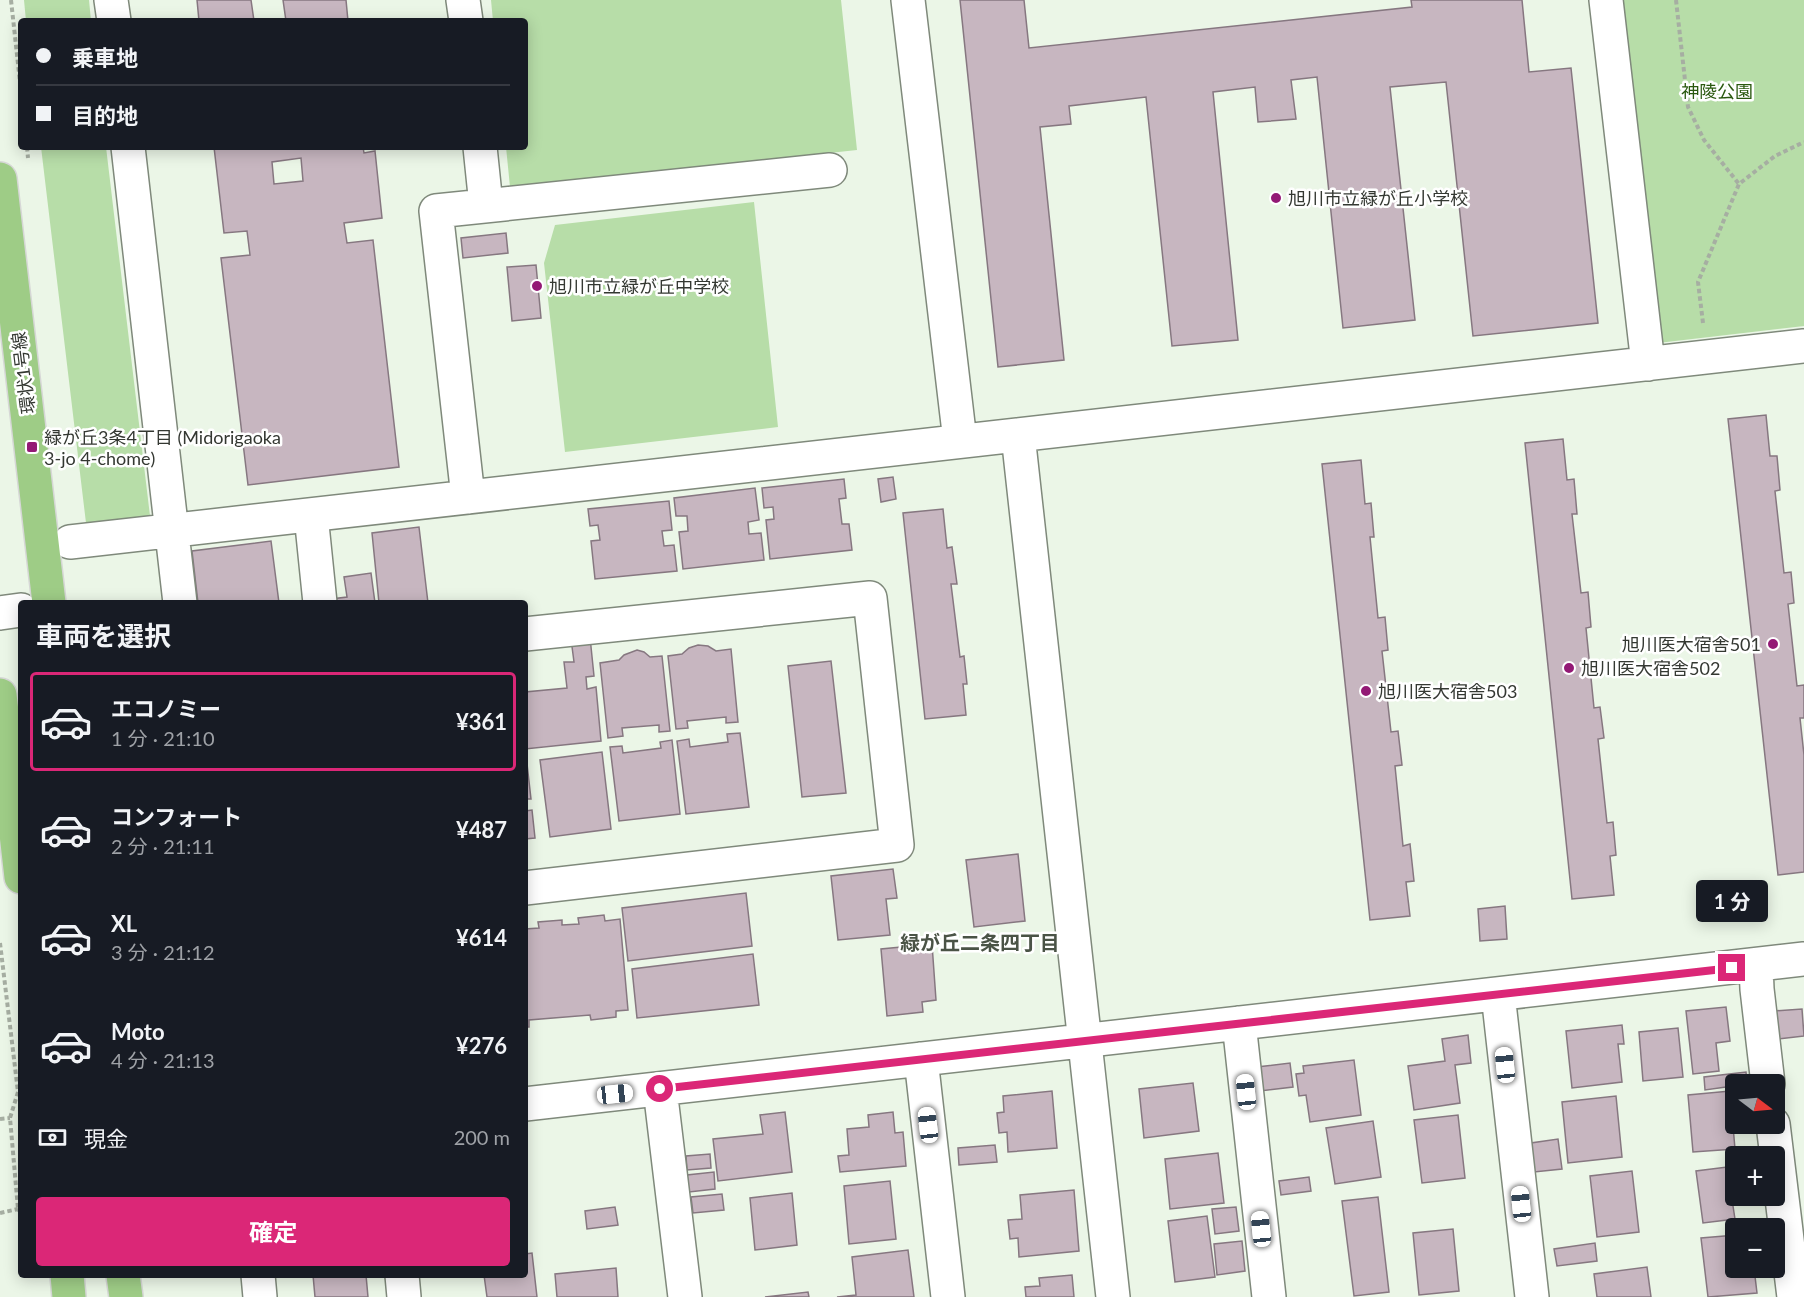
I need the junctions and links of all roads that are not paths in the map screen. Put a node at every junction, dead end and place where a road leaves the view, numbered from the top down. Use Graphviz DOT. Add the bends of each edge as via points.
graph roads {
  1 [pos="111,0"];
  2 [pos="463,0"];
  3 [pos="908,0"];
  4 [pos="1606,0"];
  5 [pos="114,18"];
  6 [pos="466,18"];
  7 [pos="128,150"];
  8 [pos="480,150"];
  9 [pos="830,170"];
  10 [pos="0,179"];
  11 [pos="486,205"];
  12 [pos="1804,346"];
  13 [pos="1648,364"];
  14 [pos="1018,435"];
  15 [pos="960,441"];
  16 [pos="468,497"];
  17 [pos="311,515"];
  18 [pos="172,531"];
  19 [pos="70,542"];
  20 [pos="49,600"];
  21 [pos="180,600"];
  22 [pos="320,600"];
  23 [pos="18,610"];
  24 [pos="0,613"];
  25 [pos="528,634"];
  26 [pos="0,696"];
  27 [pos="18,851"];
  28 [pos="528,888"];
  29 [pos="1804,959"];
  30 [pos="1756,965"];
  31 [pos="1498,994"];
  32 [pos="1239,1023"];
  33 [pos="1085,1041"];
  34 [pos="921,1059"];
  35 [pos="1767,1074"];
  36 [pos="660,1089"];
  37 [pos="528,1104"];
  38 [pos="1774,1134"];
  39 [pos="67,1278"];
  40 [pos="123,1278"];
  41 [pos="258,1278"];
  42 [pos="402,1278"];
  43 [pos="69,1297"];
  44 [pos="126,1297"];
  45 [pos="260,1297"];
  46 [pos="404,1297"];
  47 [pos="686,1297"];
  48 [pos="948,1297"];
  49 [pos="1113,1297"];
  50 [pos="1269,1297"];
  51 [pos="1532,1297"];
  52 [pos="1794,1297"];
  1 -- 5 [label="street"];
  2 -- 6 [label="street"];
  3 -- 15 [label="street"];
  4 -- 13 [label="street"];
  7 -- 18 [label="street"];
  8 -- 11 [label="street"];
  9 -- 11 [label="street"];
  10 -- 20 [label="main road, 環状1号線"];
  11 -- 16 [label="street" via="436,211"];
  12 -- 13 [label="street"];
  13 -- 14 [label="street"];
  14 -- 15 [label="street"];
  14 -- 33 [label="street"];
  15 -- 16 [label="street"];
  16 -- 17 [label="street"];
  17 -- 18 [label="street"];
  17 -- 22 [label="street"];
  18 -- 19 [label="street"];
  18 -- 21 [label="street"];
  23 -- 24 [label="street"];
  25 -- 28 [label="street" via="870,598 897,845"];
  26 -- 27 [label="main road"];
  29 -- 30 [label="street"];
  30 -- 31 [label="street"];
  30 -- 35 [label="street"];
  31 -- 32 [label="street"];
  31 -- 51 [label="street"];
  32 -- 33 [label="street"];
  32 -- 50 [label="street"];
  33 -- 34 [label="street"];
  33 -- 49 [label="street"];
  34 -- 36 [label="street"];
  34 -- 48 [label="street"];
  36 -- 37 [label="street"];
  36 -- 47 [label="street"];
  38 -- 52 [label="street"];
  39 -- 43 [label="main road"];
  40 -- 44 [label="main road"];
  41 -- 45 [label="street"];
  42 -- 46 [label="street"];
}
